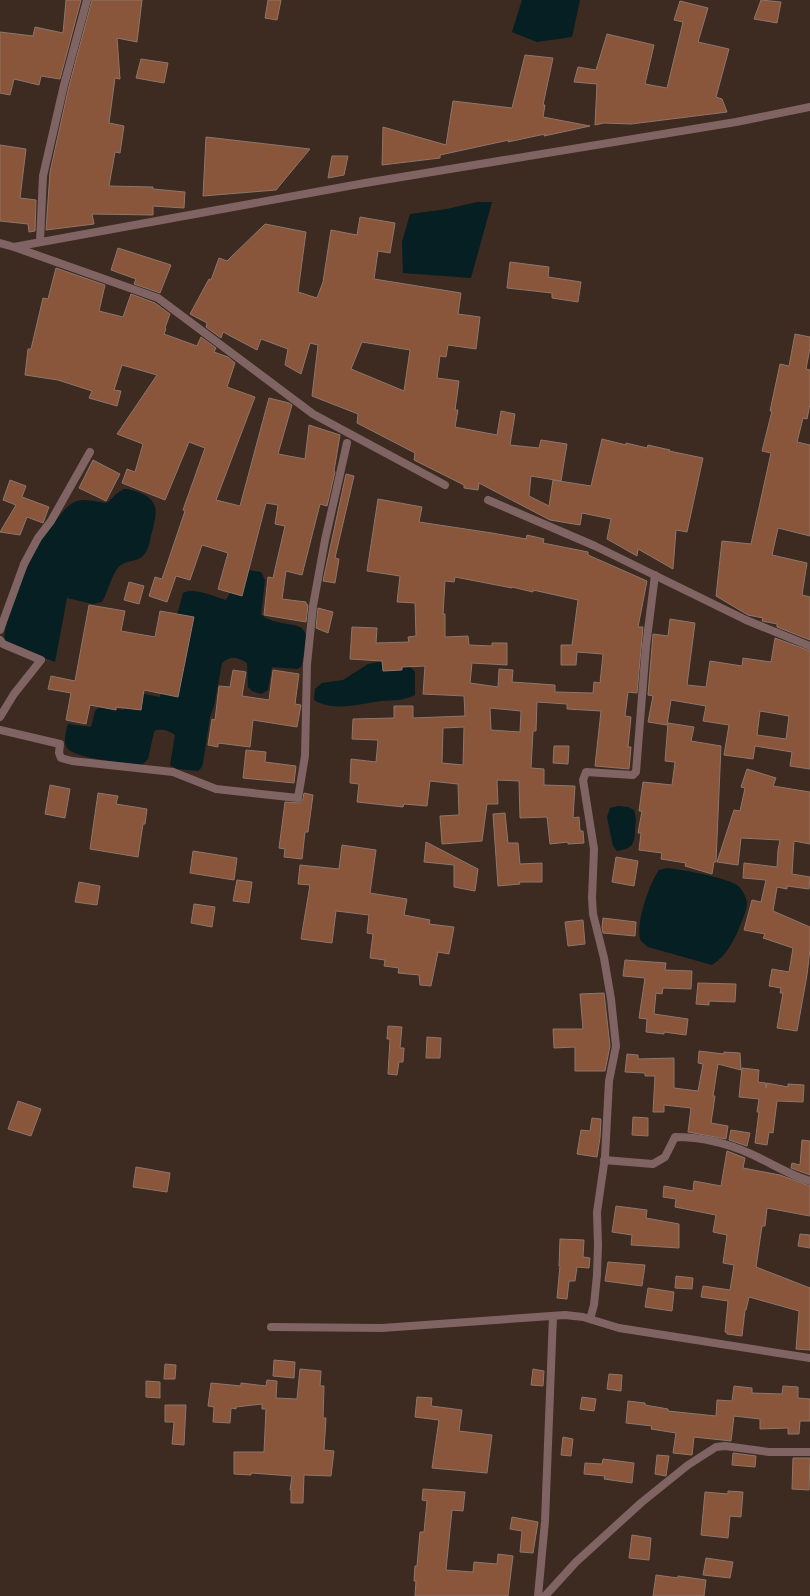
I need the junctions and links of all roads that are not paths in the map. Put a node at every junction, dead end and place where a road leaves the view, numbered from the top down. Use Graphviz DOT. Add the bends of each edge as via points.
graph roads {
  1 [pos="87,0"];
  2 [pos="810,107"];
  3 [pos="40,241"];
  4 [pos="0,243"];
  5 [pos="14,247"];
  6 [pos="347,443"];
  7 [pos="90,452"];
  8 [pos="445,485"];
  9 [pos="488,500"];
  10 [pos="655,575"];
  11 [pos="0,630"];
  12 [pos="0,640"];
  13 [pos="810,646"];
  14 [pos="0,717"];
  15 [pos="0,730"];
  16 [pos="604,1160"];
  17 [pos="810,1181"];
  18 [pos="553,1316"];
  19 [pos="590,1320"];
  20 [pos="271,1327"];
  21 [pos="810,1358"];
  22 [pos="810,1452"];
  23 [pos="538,1596"];
  24 [pos="545,1596"];
  1 -- 3 [label="street" via="43,176"];
  2 -- 3 [label="street" via="736,122 365,183"];
  3 -- 5 [label="street"];
  4 -- 5 [label="street"];
  5 -- 8 [label="street" via="158,298 313,414"];
  6 -- 15 [label="street" via="324,540 312,606 307,664 305,756 298,798 216,789 173,772 72,761 62,758 59,753 60,744"];
  7 -- 11 [label="street" via="24,564"];
  9 -- 10 [label="street"];
  10 -- 13 [label="street" via="746,620"];
  10 -- 16 [label="street" via="646,646 636,772 586,772 583,780 594,849 593,914 604,958 616,1046 609,1081"];
  12 -- 14 [label="street" via="3,644 41,660 14,694"];
  16 -- 17 [label="street" via="654,1164 665,1157 674,1137 693,1137 717,1142 750,1154"];
  16 -- 19 [label="street" via="597,1212 598,1245 594,1305"];
  18 -- 19 [label="street" via="565,1315"];
  18 -- 20 [label="street" via="382,1328"];
  18 -- 23 [label="street" via="545,1520"];
  19 -- 21 [label="street" via="619,1328"];
  22 -- 24 [label="street" via="769,1452 716,1447 688,1465 636,1507 576,1562"];
}
